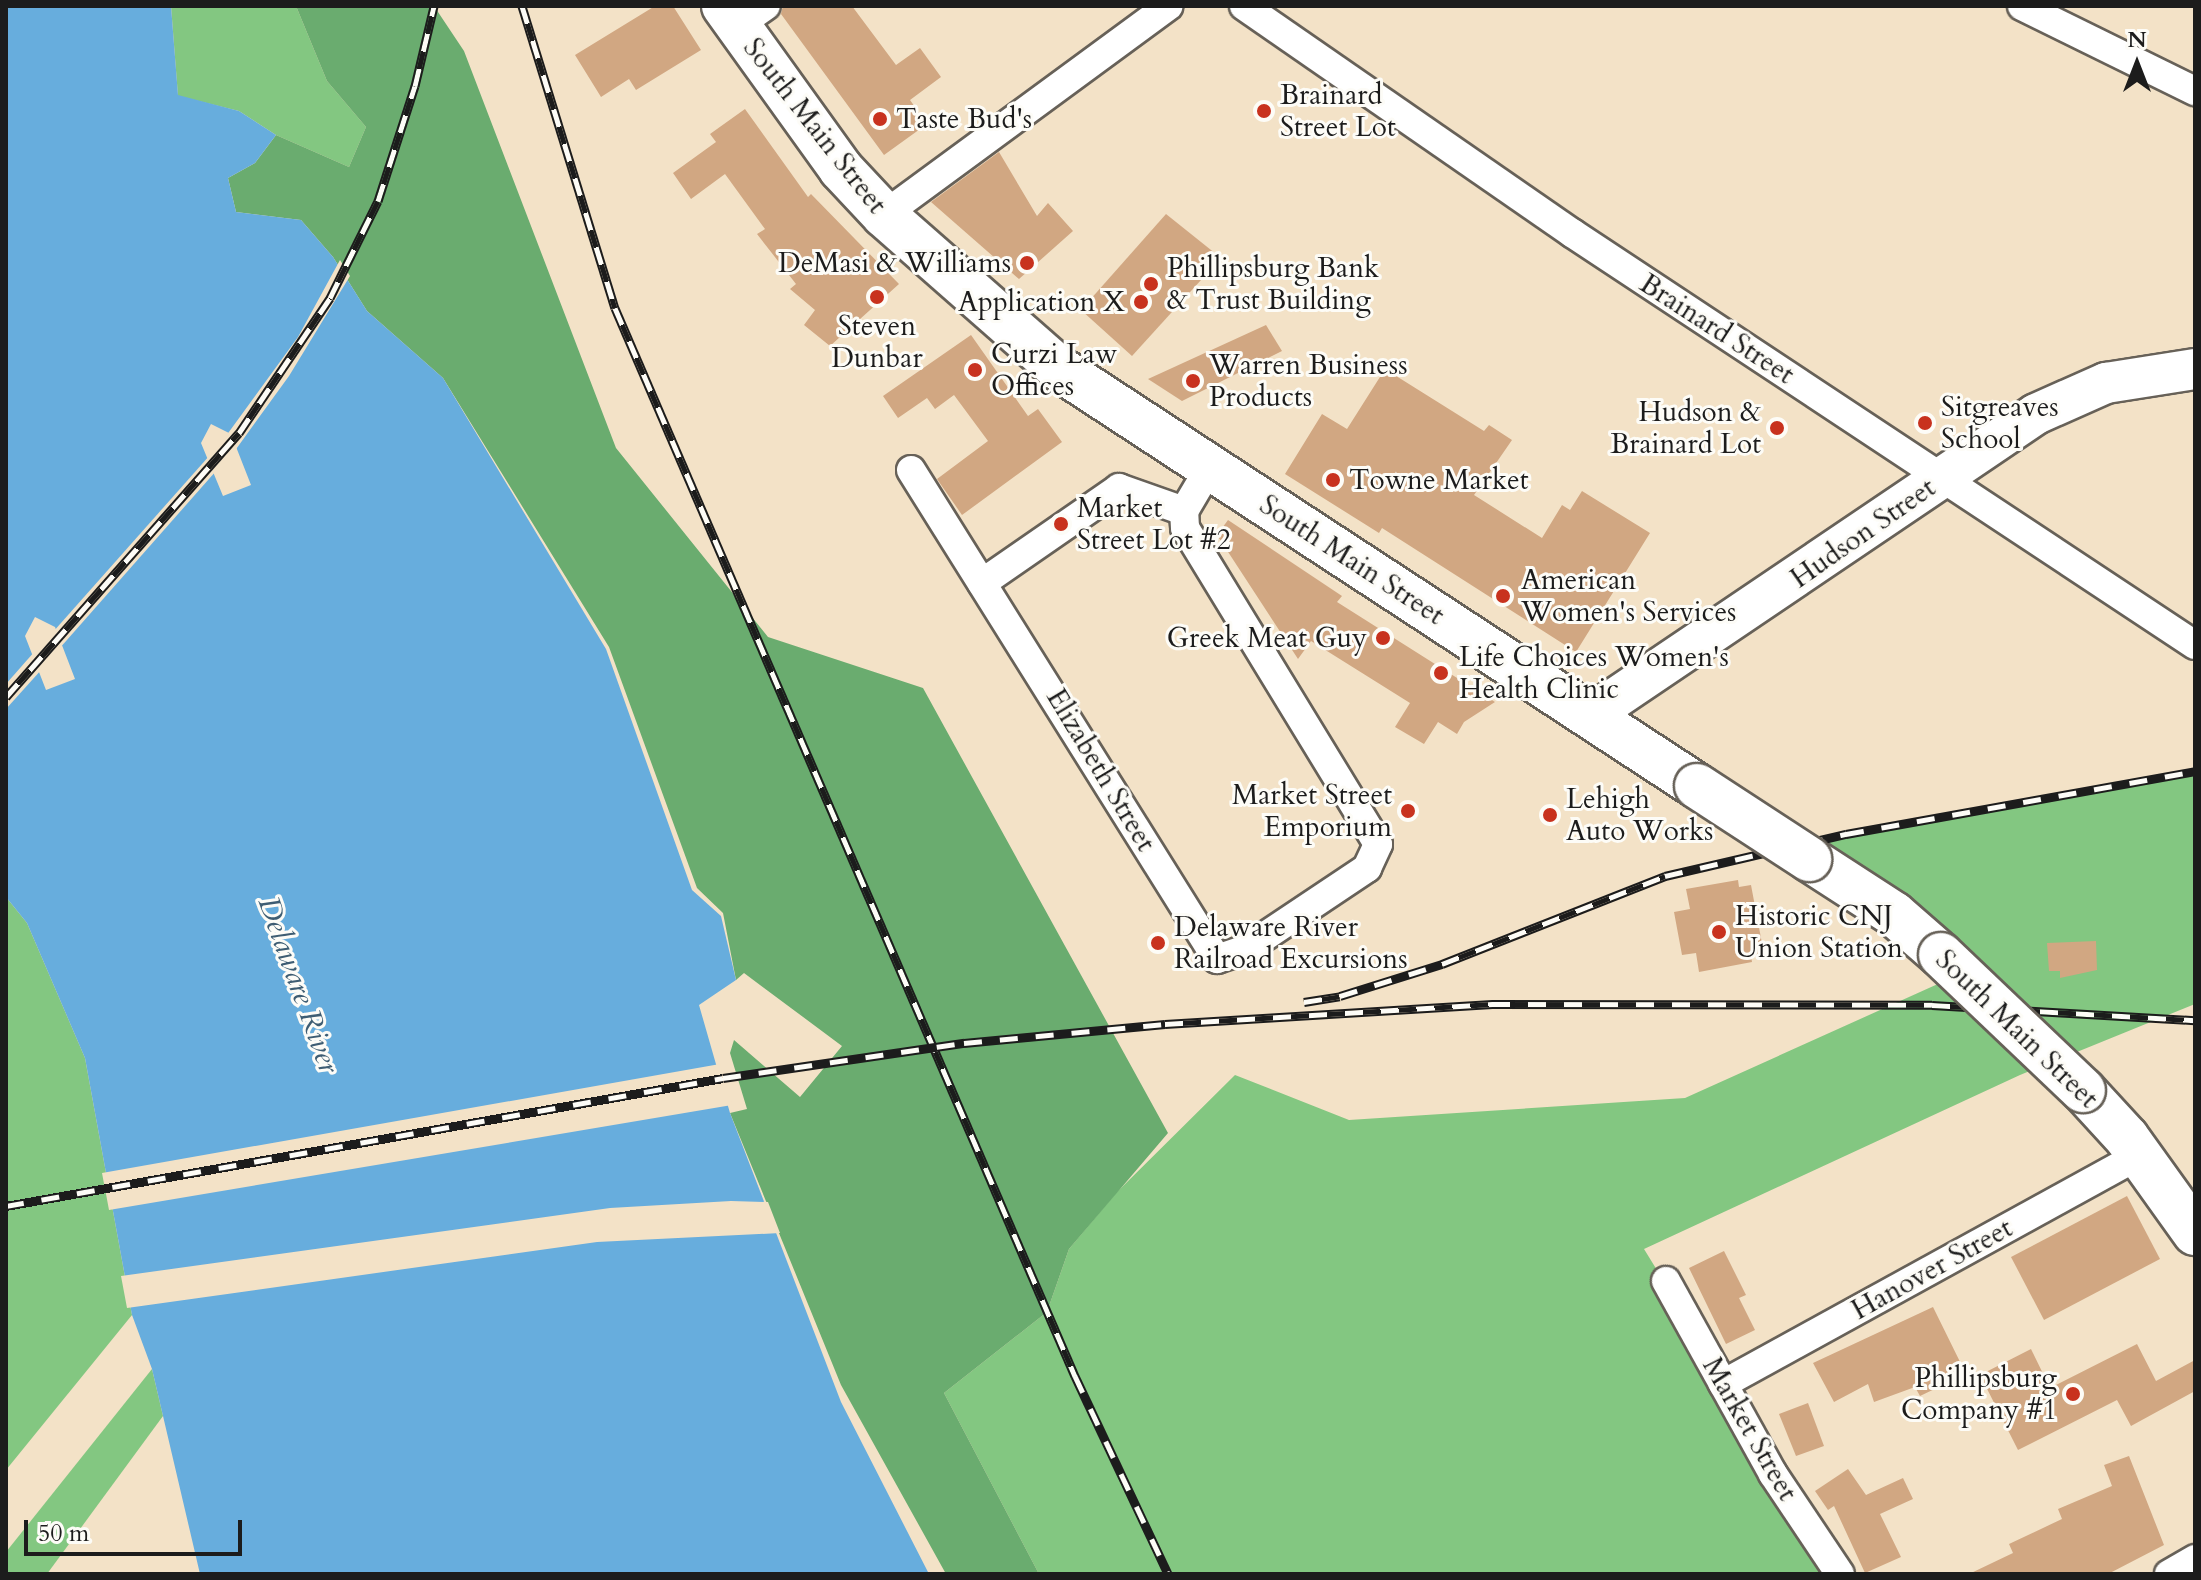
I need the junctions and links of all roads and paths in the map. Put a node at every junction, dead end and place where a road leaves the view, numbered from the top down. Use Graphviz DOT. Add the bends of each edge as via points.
graph roads {
  1 [pos="1244,6"];
  2 [pos="2022,6"];
  3 [pos="1159,9"];
  4 [pos="742,13"];
  5 [pos="2195,91"];
  6 [pos="884,215"];
  7 [pos="2195,369"];
  8 [pos="1210,467"];
  9 [pos="911,470"];
  10 [pos="1943,477"];
  11 [pos="1184,511"];
  12 [pos="982,583"];
  13 [pos="2195,645"];
  14 [pos="1589,716"];
  15 [pos="2140,1155"];
  16 [pos="2195,1233"];
  17 [pos="1666,1281"];
  18 [pos="1723,1384"];
  19 [pos="2195,1559"];
  20 [pos="1840,1574"];
  21 [pos="2169,1574"];
  1 -- 10 [label="street, Brainard Street" via="1534,208"];
  2 -- 5 [label="street"];
  3 -- 6 [label="street"];
  4 -- 6 [label="main road, South Main Street" via="841,169"];
  6 -- 8 [label="main road, South Main Street" via="1058,368"];
  7 -- 10 [label="street, Hudson Street" via="2133,377 2072,395"];
  8 -- 11 [label="street"];
  8 -- 14 [label="main road, South Main Street"];
  9 -- 12 [label="street, Elizabeth Street"];
  10 -- 13 [label="street, Brainard Street"];
  10 -- 14 [label="street, Hudson Street"];
  11 -- 12 [label="street" via="1119,488"];
  11 -- 12 [label="street, Elizabeth Street" via="1185,528 1197,549 1378,844 1367,868 1246,949 1217,959"];
  14 -- 15 [label="main road, South Main Street, bridge" via="1894,914 2083,1090"];
  15 -- 16 [label="main road, South Main Street"];
  15 -- 18 [label="street, Hanover Street"];
  17 -- 18 [label="street, Market Street"];
  18 -- 20 [label="street, Market Street" via="1773,1474"];
  19 -- 21 [label="street"];
}
